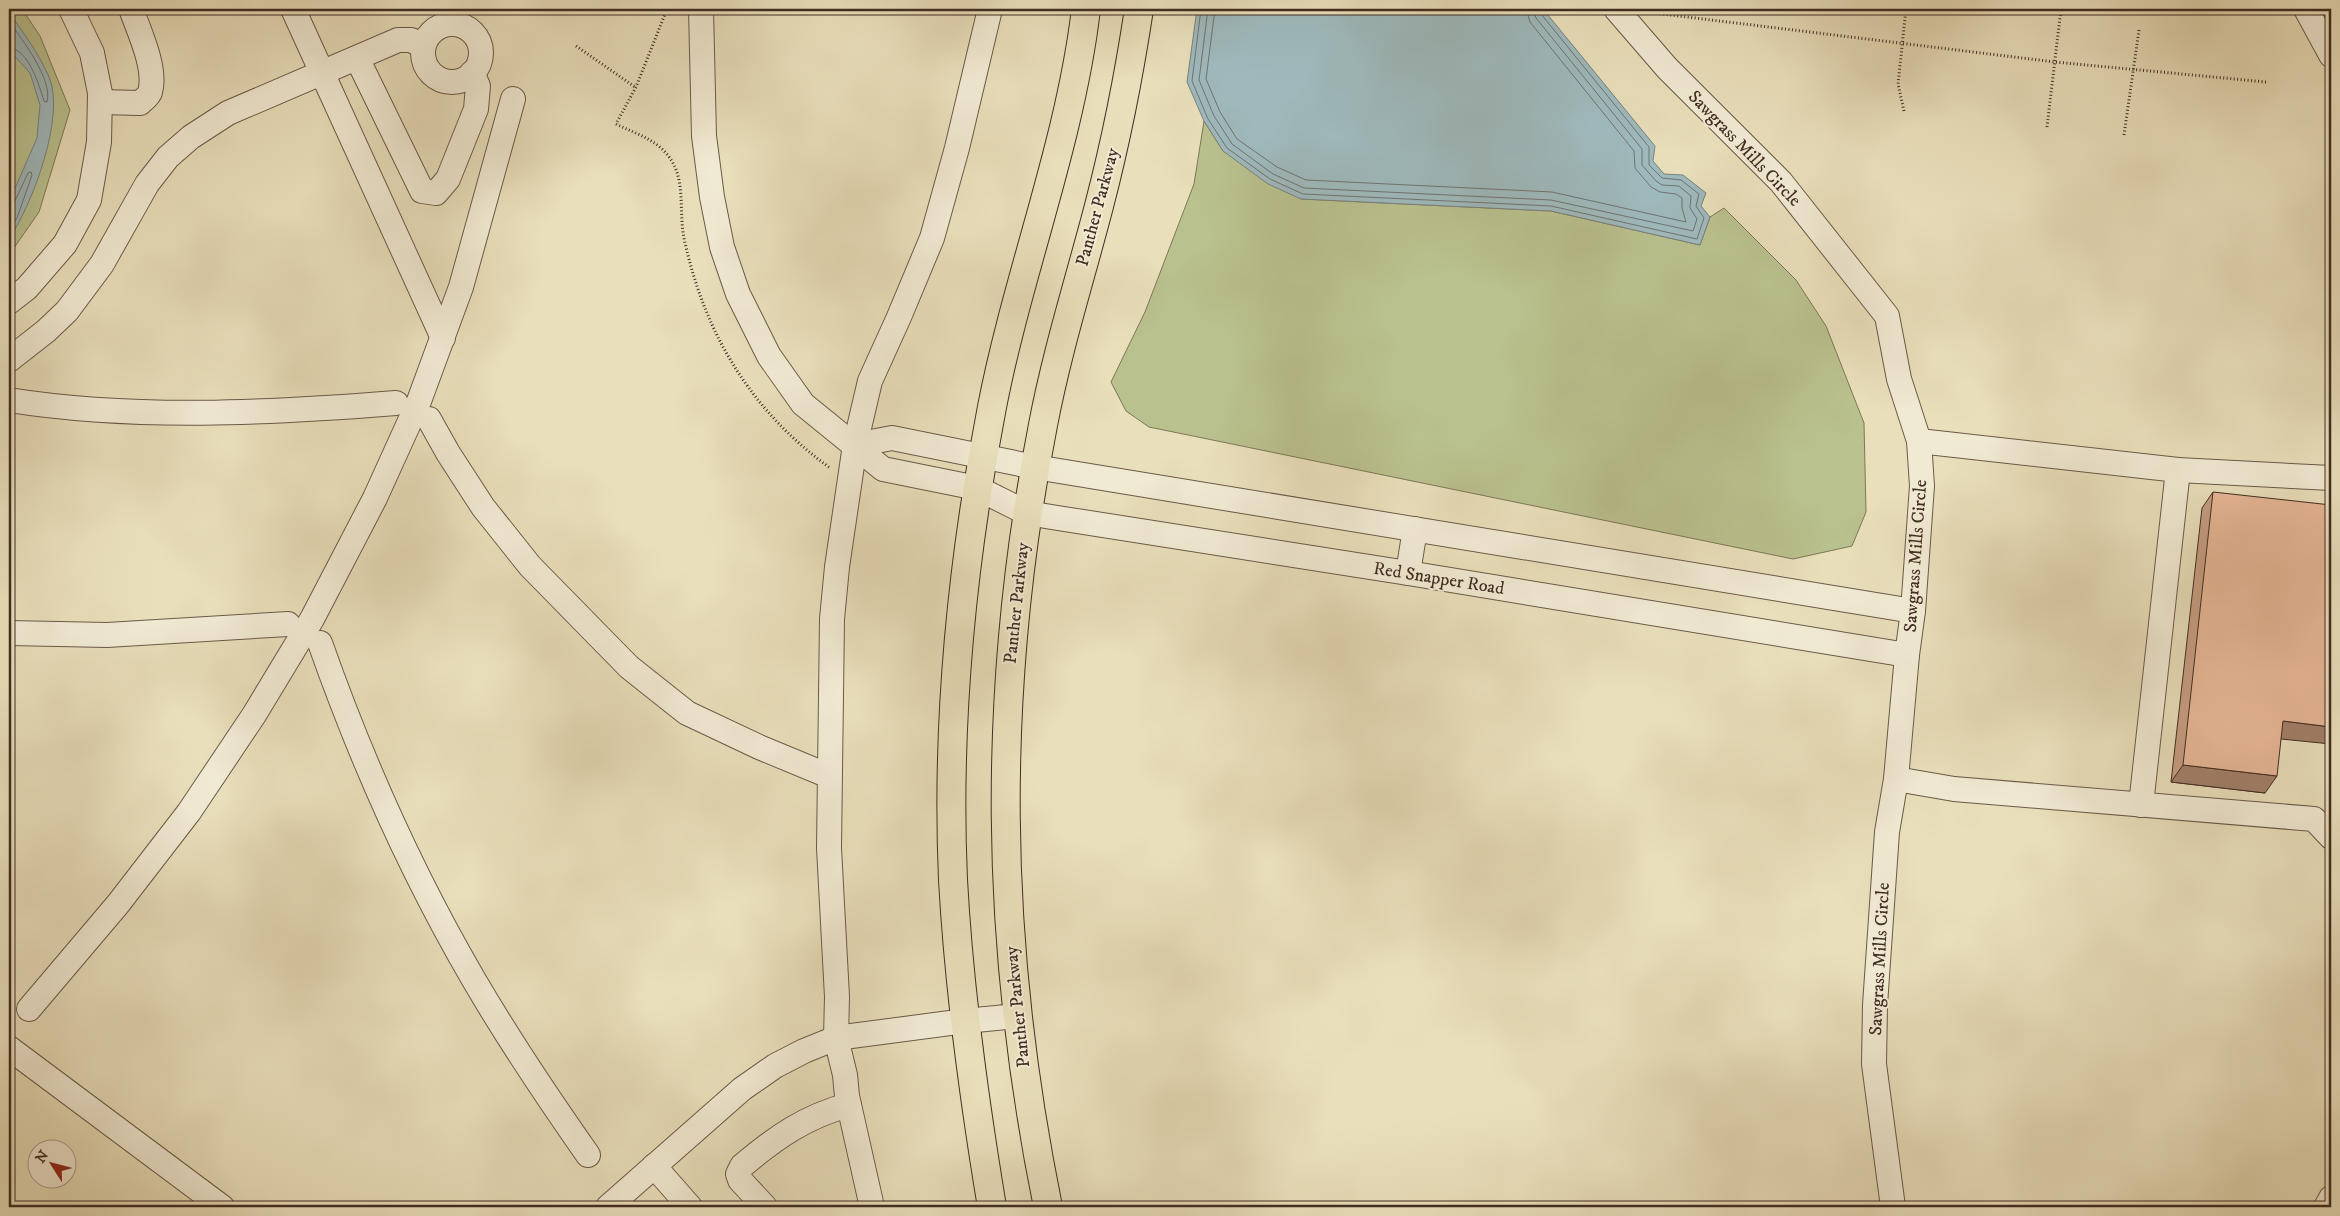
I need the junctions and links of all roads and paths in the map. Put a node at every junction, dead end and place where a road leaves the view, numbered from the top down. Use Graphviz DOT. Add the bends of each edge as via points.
graph roads {
  1 [pos="71,9"];
  2 [pos="131,9"];
  3 [pos="293,9"];
  4 [pos="667,9"];
  5 [pos="701,9"];
  6 [pos="990,9"];
  7 [pos="1086,9"];
  8 [pos="1139,9"];
  9 [pos="1906,9"];
  10 [pos="2060,9"];
  11 [pos="2306,9"];
  12 [pos="1618,10"];
  13 [pos="2139,30"];
  14 [pos="1902,43"];
  15 [pos="423,46"];
  16 [pos="576,46"];
  17 [pos="2331,55"];
  18 [pos="357,58"];
  19 [pos="2055,62"];
  20 [pos="2134,69"];
  21 [pos="322,73"];
  22 [pos="472,73"];
  23 [pos="2266,82"];
  24 [pos="636,87"];
  25 [pos="513,99"];
  26 [pos="100,102"];
  27 [pos="1904,111"];
  28 [pos="2047,127"];
  29 [pos="627,129"];
  30 [pos="2124,135"];
  31 [pos="9,302"];
  32 [pos="443,338"];
  33 [pos="9,360"];
  34 [pos="9,400"];
  35 [pos="396,403"];
  36 [pos="429,419"];
  37 [pos="1918,442"];
  38 [pos="854,445"];
  39 [pos="983,456"];
  40 [pos="1035,467"];
  41 [pos="2178,470"];
  42 [pos="2331,478"];
  43 [pos="977,488"];
  44 [pos="1027,512"];
  45 [pos="1415,529"];
  46 [pos="1408,573"];
  47 [pos="1913,611"];
  48 [pos="288,624"];
  49 [pos="9,633"];
  50 [pos="320,643"];
  51 [pos="1907,655"];
  52 [pos="830,776"];
  53 [pos="1896,779"];
  54 [pos="2142,805"];
  55 [pos="2331,838"];
  56 [pos="28,1009"];
  57 [pos="1017,1016"];
  58 [pos="965,1021"];
  59 [pos="836,1038"];
  60 [pos="9,1048"];
  61 [pos="849,1105"];
  62 [pos="588,1155"];
  63 [pos="654,1166"];
  64 [pos="2331,1198"];
  65 [pos="222,1207"];
  66 [pos="608,1207"];
  67 [pos="690,1207"];
  68 [pos="765,1207"];
  69 [pos="872,1207"];
  70 [pos="992,1207"];
  71 [pos="1048,1207"];
  72 [pos="1893,1207"];
  73 [pos="2326,1207"];
  1 -- 26 [label="street" via="92,53"];
  2 -- 26 [label="street" via="148,59 150,94 140,103"];
  3 -- 21 [label="street"];
  4 -- 24 [label="path"];
  5 -- 38 [label="street, Red Snapper Road" via="704,136 722,247 738,294 769,356 803,404"];
  6 -- 38 [label="street" via="932,238 870,381"];
  7 -- 39 [label="main road" via="1067,111 1004,355"];
  8 -- 40 [label="main road, Panther Parkway" via="1117,128 1055,367"];
  9 -- 14 [label="path"];
  10 -- 19 [label="path"];
  11 -- 17 [label="street"];
  12 -- 14 [label="path"];
  12 -- 37 [label="street, Sawgrass Mills Circle" via="1668,68 1781,182 1887,316 1899,379"];
  13 -- 20 [label="path"];
  14 -- 19 [label="path"];
  14 -- 27 [label="path" via="1898,84"];
  15 -- 18 [label="street" via="411,40 398,40"];
  15 -- 22 [label="street" via="426,67 438,78 453,82"];
  15 -- 22 [label="street" via="435,29 445,24 466,27 480,43 481,54"];
  16 -- 24 [label="path"];
  18 -- 21 [label="street"];
  18 -- 22 [label="street" via="422,191 436,194 448,179 476,109 478,86"];
  19 -- 20 [label="path"];
  19 -- 28 [label="path"];
  20 -- 23 [label="path"];
  20 -- 30 [label="path"];
  21 -- 32 [label="street"];
  21 -- 33 [label="street" via="228,112 168,157 142,191 85,289 46,332"];
  24 -- 29 [label="path" via="616,124"];
  25 -- 32 [label="street" via="461,287"];
  26 -- 31 [label="street" via="99,142 89,200 65,244 27,288"];
  32 -- 56 [label="street" via="419,401 375,498 312,619 254,715 154,859"];
  34 -- 35 [label="street" via="60,408 220,412 299,411"];
  36 -- 52 [label="street" via="483,507 514,546 577,616 629,667 687,713"];
  37 -- 41 [label="street"];
  37 -- 47 [label="street, Sawgrass Mills Circle" via="1922,486"];
  38 -- 39 [label="street" via="892,438"];
  38 -- 43 [label="street, Red Snapper Road" via="883,469"];
  38 -- 52 [label="street" via="832,619"];
  39 -- 40 [label="street"];
  39 -- 43 [label="main road"];
  40 -- 44 [label="main road, Panther Parkway"];
  40 -- 45 [label="street"];
  41 -- 42 [label="street"];
  41 -- 54 [label="street"];
  43 -- 44 [label="street, Red Snapper Road"];
  43 -- 58 [label="main road" via="964,591 954,716 953,878"];
  44 -- 46 [label="street, Red Snapper Road"];
  44 -- 57 [label="main road, Panther Parkway" via="1011,640 1004,802 1008,918"];
  45 -- 46 [label="street"];
  45 -- 47 [label="street"];
  46 -- 51 [label="street, Red Snapper Road"];
  47 -- 51 [label="street, Sawgrass Mills Circle"];
  48 -- 49 [label="street" via="107,635"];
  50 -- 62 [label="street" via="373,779 447,930 505,1032"];
  51 -- 53 [label="street, Sawgrass Mills Circle"];
  52 -- 59 [label="street" via="829,848 837,997"];
  53 -- 54 [label="street" via="1954,789"];
  53 -- 72 [label="street, Sawgrass Mills Circle" via="1887,832 1874,1005 1874,1064"];
  54 -- 55 [label="street" via="2314,819"];
  57 -- 58 [label="street"];
  57 -- 71 [label="main road, Panther Parkway"];
  58 -- 59 [label="street"];
  58 -- 70 [label="main road"];
  59 -- 61 [label="street"];
  59 -- 63 [label="street" via="775,1066 742,1088"];
  60 -- 65 [label="street"];
  61 -- 68 [label="street" via="791,1127 742,1166 738,1174 740,1180"];
  61 -- 69 [label="street"];
  63 -- 66 [label="street"];
  63 -- 67 [label="street"];
  64 -- 73 [label="street"];
}
